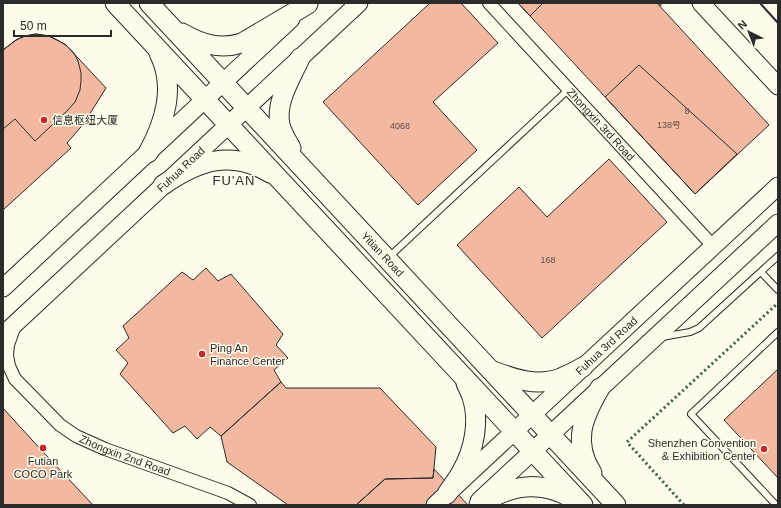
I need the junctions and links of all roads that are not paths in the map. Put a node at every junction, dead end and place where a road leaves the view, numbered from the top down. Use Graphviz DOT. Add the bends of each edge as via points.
graph roads {
  1 [pos="116,3"];
  2 [pos="149,3"];
  3 [pos="308,3"];
  4 [pos="358,3"];
  5 [pos="489,3"];
  6 [pos="701,3"];
  7 [pos="170,26"];
  8 [pos="154,45"];
  9 [pos="300,58"];
  10 [pos="223,83"];
  11 [pos="778,86"];
  12 [pos="569,89"];
  13 [pos="205,99"];
  14 [pos="246,108"];
  15 [pos="228,124"];
  16 [pos="148,153"];
  17 [pos="298,164"];
  18 [pos="280,180"];
  19 [pos="163,185"];
  20 [pos="778,186"];
  21 [pos="778,223"];
  22 [pos="714,246"];
  23 [pos="778,256"];
  24 [pos="387,259"];
  25 [pos="761,272"];
  26 [pos="3,288"];
  27 [pos="778,290"];
  28 [pos="16,324"];
  29 [pos="778,332"];
  30 [pos="3,335"];
  31 [pos="648,344"];
  32 [pos="583,367"];
  33 [pos="490,370"];
  34 [pos="3,375"];
  35 [pos="462,375"];
  36 [pos="16,379"];
  37 [pos="600,388"];
  38 [pos="532,414"];
  39 [pos="514,431"];
  40 [pos="550,434"];
  41 [pos="533,451"];
  42 [pos="603,491"];
  43 [pos="441,500"];
  44 [pos="250,505"];
  45 [pos="475,505"];
  46 [pos="479,505"];
  47 [pos="582,505"];
  48 [pos="616,505"];
  49 [pos="776,505"];
  1 -- 8 [label="main road"];
  2 -- 7 [label="main road, Yitian Road"];
  3 -- 7 [label="main road" via="235,46 202,43"];
  3 -- 10 [label="street"];
  4 -- 9 [label="street, Fuhua Road"];
  5 -- 12 [label="street, Zhongxin 3rd Road"];
  6 -- 11 [label="street"];
  7 -- 10 [label="main road, Yitian Road"];
  8 -- 13 [label="main road"];
  8 -- 16 [label="main road" via="164,69 168,100 165,117"];
  9 -- 14 [label="street, Fuhua Road"];
  9 -- 17 [label="main road" via="283,94 279,119 281,129"];
  10 -- 13 [label="street"];
  10 -- 14 [label="main road, Yitian Road"];
  12 -- 22 [label="street, Zhongxin 3rd Road"];
  12 -- 24 [label="lane"];
  13 -- 15 [label="main road"];
  13 -- 16 [label="street"];
  14 -- 15 [label="street, Fuhua Road"];
  14 -- 17 [label="main road, Yitian Road"];
  15 -- 18 [label="main road"];
  15 -- 19 [label="street, Fuhua Road"];
  16 -- 26 [label="street"];
  17 -- 24 [label="main road, Yitian Road"];
  18 -- 19 [label="main road" via="256,166 227,160 194,166"];
  18 -- 35 [label="main road"];
  19 -- 28 [label="street, Fuhua Road"];
  20 -- 22 [label="street, Fuhua 3rd Road"];
  21 -- 31 [label="street"];
  22 -- 32 [label="street, Fuhua 3rd Road"];
  23 -- 25 [label="lane"];
  24 -- 33 [label="main road, Yitian Road"];
  25 -- 27 [label="lane"];
  25 -- 31 [label="lane" via="699,328 660,337"];
  28 -- 30 [label="street, Fuhua Road"];
  28 -- 36 [label="street, Zhongxin 2nd Road" via="7,355"];
  29 -- 49 [label="lane" via="691,414"];
  31 -- 37 [label="street"];
  32 -- 33 [label="main road" via="560,378 541,382 515,379"];
  32 -- 38 [label="street, Fuhua 3rd Road"];
  33 -- 38 [label="main road, Yitian Road"];
  34 -- 36 [label="street"];
  35 -- 39 [label="main road"];
  35 -- 43 [label="main road" via="476,414 475,430 472,447 463,470"];
  36 -- 44 [label="street, Zhongxin 2nd Road" via="51,417 76,436 228,493"];
  37 -- 40 [label="street"];
  37 -- 42 [label="main road" via="588,407 581,435 582,452"];
  38 -- 39 [label="street, Fuhua 3rd Road"];
  38 -- 40 [label="main road, Yitian Road"];
  39 -- 41 [label="main road"];
  39 -- 43 [label="street, Fuhua 3rd Road"];
  40 -- 41 [label="street"];
  40 -- 42 [label="main road, Yitian Road"];
  41 -- 45 [label="street"];
  41 -- 47 [label="main road"];
  42 -- 48 [label="main road, Yitian Road"];
  46 -- 47 [label="main road" via="520,487 541,486 562,492"];
}
